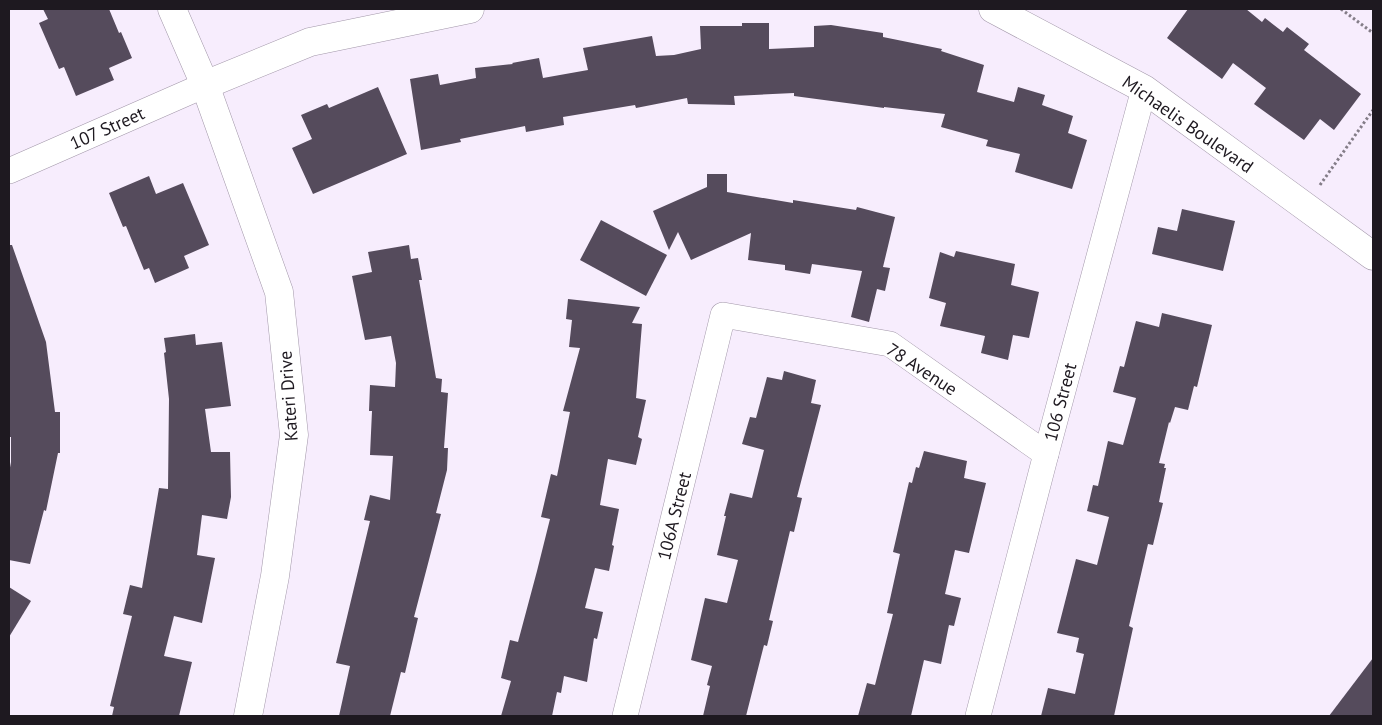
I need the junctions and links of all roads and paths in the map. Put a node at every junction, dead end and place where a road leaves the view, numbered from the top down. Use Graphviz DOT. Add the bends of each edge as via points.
graph roads {
  1 [pos="172,9"];
  2 [pos="470,9"];
  3 [pos="993,9"];
  4 [pos="1341,9"];
  5 [pos="1373,33"];
  6 [pos="205,85"];
  7 [pos="1144,89"];
  8 [pos="1373,110"];
  9 [pos="9,171"];
  10 [pos="1305,207"];
  11 [pos="1373,256"];
  12 [pos="723,315"];
  13 [pos="1046,454"];
  14 [pos="248,716"];
  15 [pos="625,716"];
  16 [pos="978,716"];
  1 -- 6 [label="street, Kateri Drive"];
  2 -- 6 [label="street" via="310,42"];
  3 -- 7 [label="street, Michaelis Boulevard"];
  4 -- 5 [label="path"];
  6 -- 9 [label="street, 107 Street"];
  6 -- 14 [label="street, Kateri Drive" via="279,292 294,434 275,576"];
  7 -- 10 [label="street, Michaelis Boulevard"];
  7 -- 13 [label="street, 106 Street"];
  8 -- 10 [label="path"];
  10 -- 11 [label="street, Michaelis Boulevard"];
  12 -- 13 [label="street, 78 Avenue" via="890,344"];
  12 -- 15 [label="street, 106A Street"];
  13 -- 16 [label="street, 106 Street"];
}
